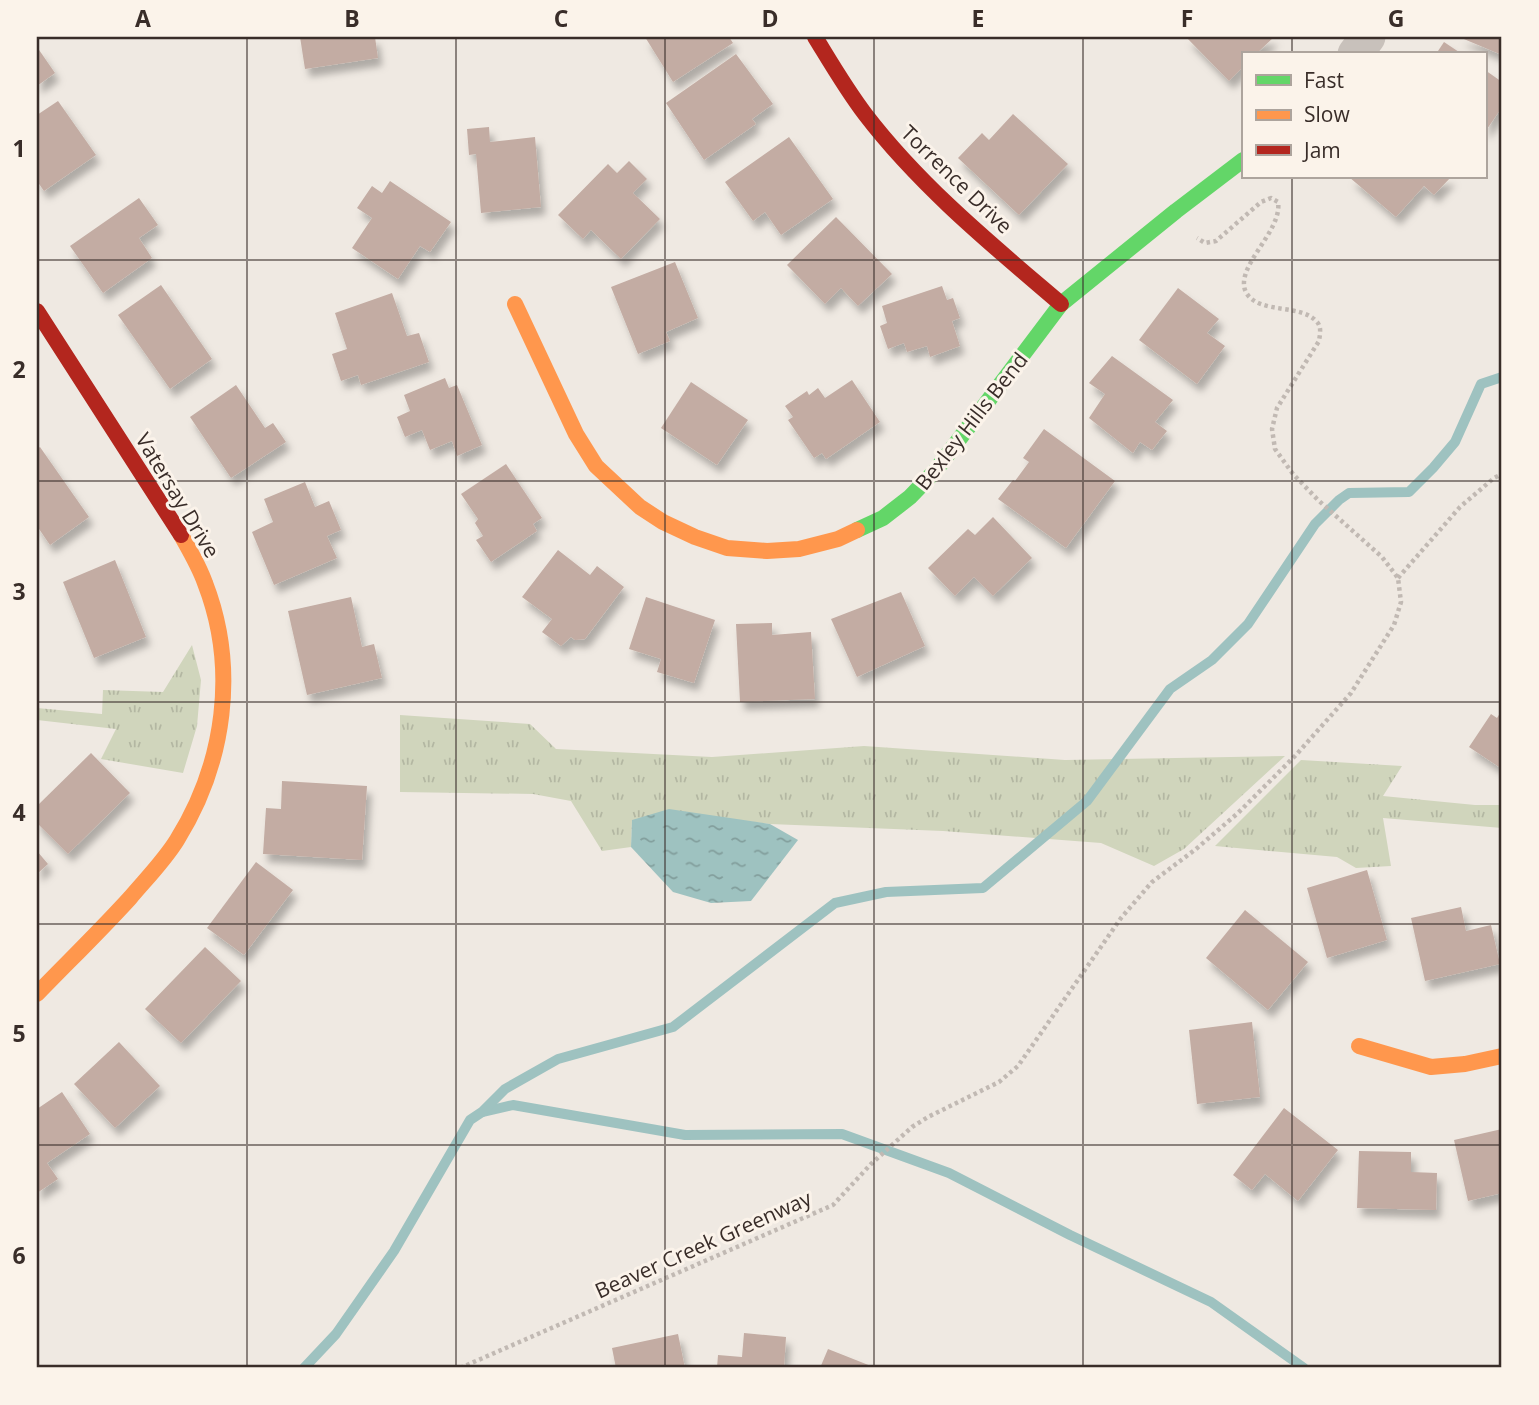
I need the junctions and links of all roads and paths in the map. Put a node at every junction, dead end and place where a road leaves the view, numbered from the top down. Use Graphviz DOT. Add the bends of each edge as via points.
graph roads {
  1 [pos="815,37"];
  2 [pos="1368,37"];
  3 [pos="1357,52"];
  4 [pos="1242,161"];
  5 [pos="1190,230"];
  6 [pos="515,304"];
  7 [pos="1061,304"];
  8 [pos="37,311"];
  9 [pos="1502,474"];
  10 [pos="1398,578"];
  11 [pos="37,994"];
  12 [pos="1359,1046"];
  13 [pos="1502,1056"];
  14 [pos="460,1368"];
  1 -- 7 [label="street, Torrence Drive" via="842,83 891,148"];
  2 -- 3 [label="street"];
  4 -- 7 [label="street, Bexley Hills Bend"];
  5 -- 10 [label="path" via="1205,243 1216,241 1261,202 1271,198 1278,202 1277,221 1243,284 1248,296 1259,303 1307,315 1321,329 1319,341 1277,408 1272,429 1275,449 1293,474 1382,557"];
  6 -- 7 [label="street, Bexley Hills Bend" via="576,434 596,466 617,487 639,507 695,537 727,548 767,551 838,539 883,518 910,497 936,470"];
  8 -- 11 [label="street, Vatersay Drive" via="201,573 224,673 215,754 177,839 150,875"];
  9 -- 10 [label="path" via="1460,506"];
  10 -- 14 [label="path, Beaver Creek Greenway" via="1401,602 1395,625 1342,704 1238,813 1152,883 1121,918 1018,1066 999,1082 912,1127 833,1205"];
  12 -- 13 [label="street" via="1431,1067"];
}
